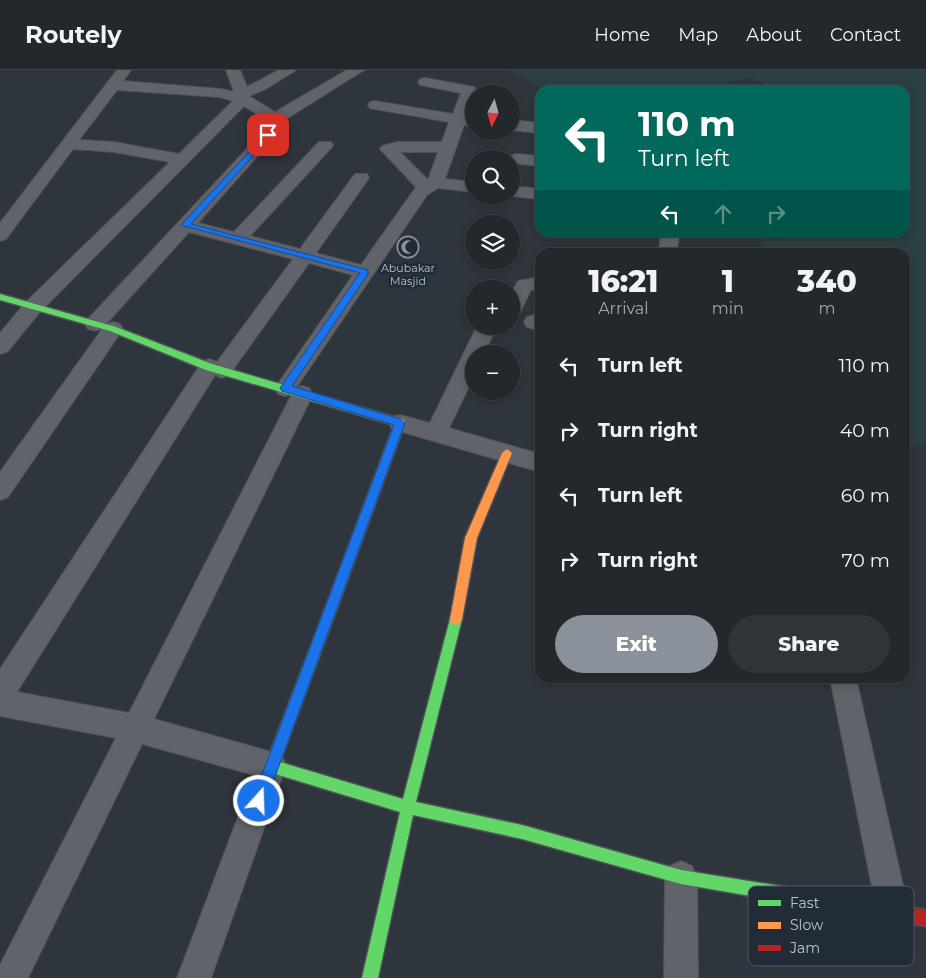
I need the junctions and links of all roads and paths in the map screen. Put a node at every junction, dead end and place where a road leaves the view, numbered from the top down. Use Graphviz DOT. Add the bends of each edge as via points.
graph roads {
  1 [pos="124,70"];
  2 [pos="233,70"];
  3 [pos="289,70"];
  4 [pos="357,70"];
  5 [pos="425,82"];
  6 [pos="113,85"];
  7 [pos="465,89"];
  8 [pos="241,97"];
  9 [pos="375,105"];
  10 [pos="275,119"];
  11 [pos="465,121"];
  12 [pos="465,122"];
  13 [pos="520,126"];
  14 [pos="535,127"];
  15 [pos="68,144"];
  16 [pos="325,145"];
  17 [pos="448,147"];
  18 [pos="182,159"];
  19 [pos="520,159"];
  20 [pos="535,161"];
  21 [pos="361,178"];
  22 [pos="431,185"];
  23 [pos="465,187"];
  24 [pos="520,192"];
  25 [pos="535,193"];
  26 [pos="186,225"];
  27 [pos="0,235"];
  28 [pos="239,238"];
  29 [pos="304,256"];
  30 [pos="365,272"];
  31 [pos="535,283"];
  32 [pos="520,294"];
  33 [pos="0,298"];
  34 [pos="32,307"];
  35 [pos="104,326"];
  36 [pos="0,347"];
  37 [pos="215,369"];
  38 [pos="465,372"];
  39 [pos="294,391"];
  40 [pos="400,423"];
  41 [pos="436,432"];
  42 [pos="507,453"];
  43 [pos="535,461"];
  44 [pos="0,490"];
  45 [pos="844,683"];
  46 [pos="0,693"];
  47 [pos="0,702"];
  48 [pos="135,728"];
  49 [pos="272,766"];
  50 [pos="408,807"];
  51 [pos="680,878"];
  52 [pos="887,886"];
  53 [pos="748,889"];
  54 [pos="12,978"];
  55 [pos="194,978"];
  56 [pos="370,978"];
  57 [pos="681,978"];
  1 -- 6 [label="street"];
  2 -- 8 [label="street"];
  3 -- 8 [label="street"];
  4 -- 10 [label="street"];
  5 -- 7 [label="street"];
  6 -- 8 [label="street"];
  6 -- 15 [label="street"];
  8 -- 10 [label="street"];
  8 -- 18 [label="street"];
  9 -- 11 [label="street"];
  10 -- 26 [label="street" via="280,122"];
  12 -- 17 [label="street"];
  13 -- 14 [label="street"];
  15 -- 18 [label="street" via="114,147"];
  15 -- 27 [label="street"];
  16 -- 28 [label="street"];
  17 -- 22 [label="street"];
  17 -- 22 [label="street" via="388,149"];
  18 -- 34 [label="street"];
  19 -- 20 [label="street"];
  21 -- 29 [label="street"];
  22 -- 23 [label="street"];
  22 -- 30 [label="street" via="421,191"];
  24 -- 25 [label="street"];
  26 -- 28 [label="street"];
  26 -- 35 [label="street"];
  28 -- 29 [label="street"];
  29 -- 30 [label="street"];
  29 -- 37 [label="street"];
  30 -- 39 [label="street"];
  31 -- 32 [label="street" via="525,285"];
  33 -- 34 [label="street"];
  34 -- 35 [label="street"];
  34 -- 36 [label="street"];
  35 -- 37 [label="street"];
  35 -- 44 [label="street"];
  37 -- 39 [label="street"];
  37 -- 46 [label="street"];
  38 -- 41 [label="street"];
  39 -- 40 [label="street"];
  39 -- 48 [label="street"];
  40 -- 41 [label="street"];
  40 -- 49 [label="street"];
  41 -- 42 [label="street"];
  42 -- 43 [label="street"];
  42 -- 50 [label="street" via="472,538 459,609"];
  45 -- 52 [label="street"];
  47 -- 48 [label="street"];
  48 -- 49 [label="street"];
  48 -- 54 [label="street"];
  49 -- 50 [label="street"];
  49 -- 55 [label="street"];
  50 -- 51 [label="street" via="522,832"];
  50 -- 56 [label="street"];
  51 -- 53 [label="street"];
  51 -- 57 [label="street"];
}
